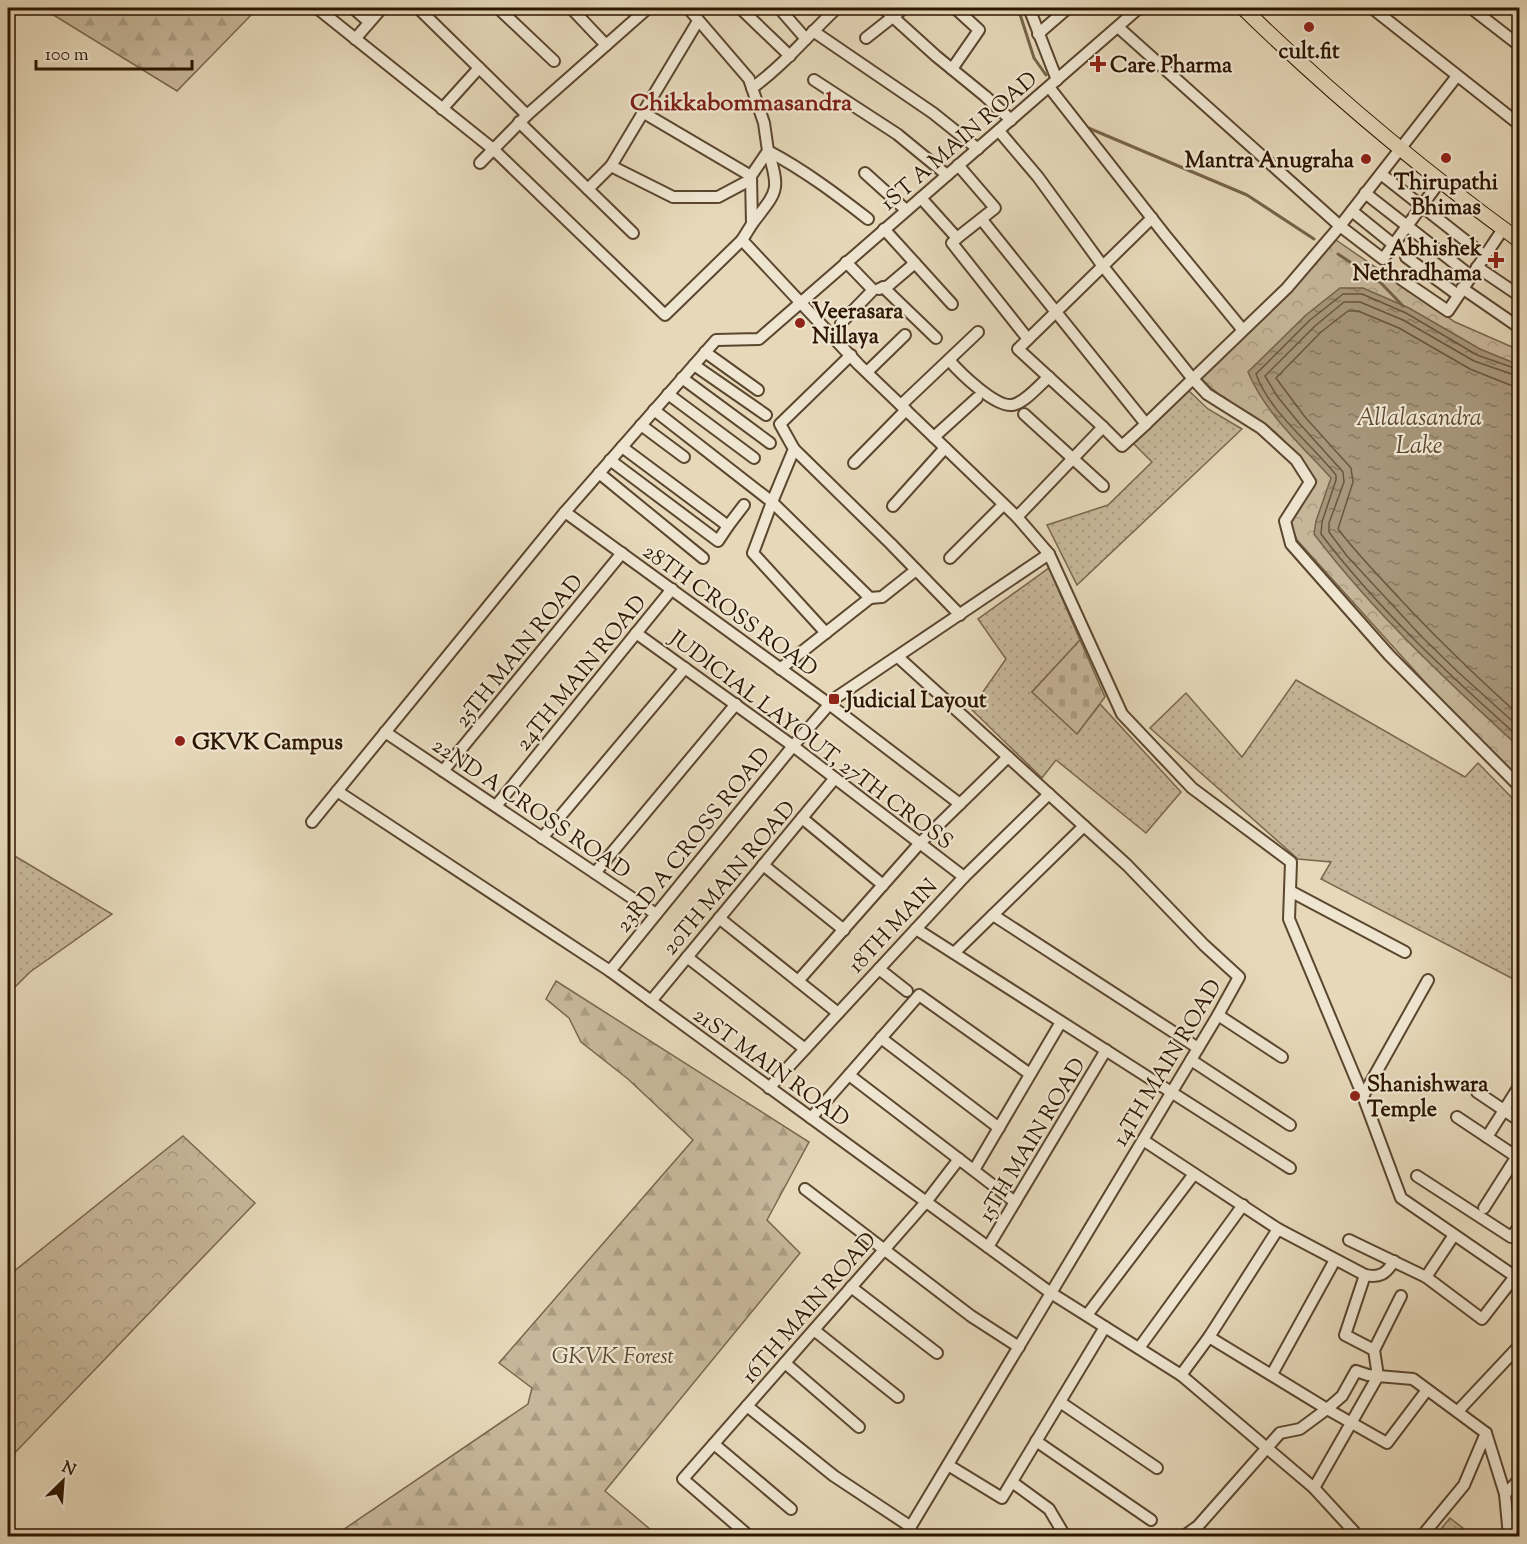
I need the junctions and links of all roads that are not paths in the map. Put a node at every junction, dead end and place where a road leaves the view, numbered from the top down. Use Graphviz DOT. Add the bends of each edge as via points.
graph roads {
  1 [pos="317,8"];
  2 [pos="353,8"];
  3 [pos="382,8"];
  4 [pos="418,8"];
  5 [pos="498,8"];
  6 [pos="571,8"];
  7 [pos="648,8"];
  8 [pos="688,8"];
  9 [pos="741,8"];
  10 [pos="779,8"];
  11 [pos="837,8"];
  12 [pos="884,8"];
  13 [pos="904,8"];
  14 [pos="955,8"];
  15 [pos="1029,8"];
  16 [pos="1068,8"];
  17 [pos="1139,8"];
  18 [pos="1243,8"];
  19 [pos="1372,8"];
  20 [pos="1471,8"];
  21 [pos="893,16"];
  22 [pos="698,21"];
  23 [pos="369,22"];
  24 [pos="1118,27"];
  25 [pos="1038,34"];
  26 [pos="810,35"];
  27 [pos="866,38"];
  28 [pos="355,39"];
  29 [pos="606,45"];
  30 [pos="1520,46"];
  31 [pos="790,56"];
  32 [pos="554,61"];
  33 [pos="479,68"];
  34 [pos="952,69"];
  35 [pos="1457,76"];
  36 [pos="814,80"];
  37 [pos="1053,83"];
  38 [pos="752,88"];
  39 [pos="442,109"];
  40 [pos="644,113"];
  41 [pos="523,118"];
  42 [pos="1011,120"];
  43 [pos="1520,125"];
  44 [pos="999,131"];
  45 [pos="978,148"];
  46 [pos="494,149"];
  47 [pos="1400,149"];
  48 [pos="768,151"];
  49 [pos="480,163"];
  50 [pos="958,165"];
  51 [pos="611,166"];
  52 [pos="865,173"];
  53 [pos="1381,174"];
  54 [pos="947,175"];
  55 [pos="751,178"];
  56 [pos="1440,181"];
  57 [pos="588,189"];
  58 [pos="1365,193"];
  59 [pos="921,198"];
  60 [pos="1422,206"];
  61 [pos="906,210"];
  62 [pos="1352,211"];
  63 [pos="1152,218"];
  64 [pos="867,219"];
  65 [pos="982,220"];
  66 [pos="752,224"];
  67 [pos="1340,226"];
  68 [pos="1408,226"];
  69 [pos="884,229"];
  70 [pos="1503,229"];
  71 [pos="633,232"];
  72 [pos="957,238"];
  73 [pos="742,240"];
  74 [pos="1520,241"];
  75 [pos="1394,245"];
  76 [pos="1485,256"];
  77 [pos="1406,257"];
  78 [pos="846,262"];
  79 [pos="915,263"];
  80 [pos="1101,265"];
  81 [pos="1474,272"];
  82 [pos="1401,279"];
  83 [pos="878,289"];
  84 [pos="1460,292"];
  85 [pos="1520,296"];
  86 [pos="802,301"];
  87 [pos="952,304"];
  88 [pos="1055,312"];
  89 [pos="841,323"];
  90 [pos="1520,328"];
  91 [pos="1242,329"];
  92 [pos="978,332"];
  93 [pos="905,335"];
  94 [pos="936,338"];
  95 [pos="1028,339"];
  96 [pos="705,352"];
  97 [pos="851,356"];
  98 [pos="949,360"];
  99 [pos="694,365"];
  100 [pos="867,372"];
  101 [pos="1049,377"];
  102 [pos="682,378"];
  103 [pos="1192,378"];
  104 [pos="758,390"];
  105 [pos="668,394"];
  106 [pos="976,398"];
  107 [pos="903,407"];
  108 [pos="654,410"];
  109 [pos="1024,414"];
  110 [pos="766,415"];
  111 [pos="1146,424"];
  112 [pos="641,425"];
  113 [pos="1103,427"];
  114 [pos="934,437"];
  115 [pos="770,443"];
  116 [pos="622,447"];
  117 [pos="945,448"];
  118 [pos="794,449"];
  119 [pos="684,457"];
  120 [pos="754,458"];
  121 [pos="610,460"];
  122 [pos="1072,460"];
  123 [pos="854,463"];
  124 [pos="599,473"];
  125 [pos="1102,486"];
  126 [pos="772,502"];
  127 [pos="744,505"];
  128 [pos="1004,505"];
  129 [pos="892,506"];
  130 [pos="565,512"];
  131 [pos="1017,517"];
  132 [pos="728,526"];
  133 [pos="622,553"];
  134 [pos="1049,554"];
  135 [pos="703,558"];
  136 [pos="950,558"];
  137 [pos="916,570"];
  138 [pos="672,589"];
  139 [pos="870,598"];
  140 [pos="960,615"];
  141 [pos="636,633"];
  142 [pos="826,633"];
  143 [pos="898,657"];
  144 [pos="685,668"];
  145 [pos="780,669"];
  146 [pos="736,704"];
  147 [pos="829,704"];
  148 [pos="385,732"];
  149 [pos="793,746"];
  150 [pos="1008,757"];
  151 [pos="443,771"];
  152 [pos="835,778"];
  153 [pos="1520,787"];
  154 [pos="337,791"];
  155 [pos="1049,794"];
  156 [pos="960,804"];
  157 [pos="496,806"];
  158 [pos="802,818"];
  159 [pos="312,822"];
  160 [pos="1084,826"];
  161 [pos="542,838"];
  162 [pos="920,843"];
  163 [pos="763,866"];
  164 [pos="595,873"];
  165 [pos="964,876"];
  166 [pos="883,885"];
  167 [pos="1290,891"];
  168 [pos="656,914"];
  169 [pos="993,915"];
  170 [pos="719,918"];
  171 [pos="916,929"];
  172 [pos="844,930"];
  173 [pos="1405,952"];
  174 [pos="954,953"];
  175 [pos="687,957"];
  176 [pos="879,969"];
  177 [pos="610,971"];
  178 [pos="1428,980"];
  179 [pos="798,981"];
  180 [pos="907,991"];
  181 [pos="651,1001"];
  182 [pos="838,1013"];
  183 [pos="1218,1015"];
  184 [pos="1061,1022"];
  185 [pos="881,1038"];
  186 [pos="1198,1048"];
  187 [pos="805,1049"];
  188 [pos="1106,1050"];
  189 [pos="1282,1057"];
  190 [pos="1191,1059"];
  191 [pos="1030,1074"];
  192 [pos="849,1075"];
  193 [pos="1520,1085"];
  194 [pos="769,1088"];
  195 [pos="1171,1092"];
  196 [pos="1477,1092"];
  197 [pos="1363,1096"];
  198 [pos="1504,1111"];
  199 [pos="1457,1117"];
  200 [pos="811,1118"];
  201 [pos="1520,1121"];
  202 [pos="1290,1125"];
  203 [pos="999,1128"];
  204 [pos="1487,1137"];
  205 [pos="1143,1140"];
  206 [pos="1518,1156"];
  207 [pos="959,1159"];
  208 [pos="1290,1168"];
  209 [pos="974,1170"];
  210 [pos="1194,1174"];
  211 [pos="1418,1176"];
  212 [pos="805,1189"];
  213 [pos="1016,1202"];
  214 [pos="926,1203"];
  215 [pos="1243,1205"];
  216 [pos="1484,1208"];
  217 [pos="1520,1226"];
  218 [pos="1278,1229"];
  219 [pos="1454,1235"];
  220 [pos="1349,1240"];
  221 [pos="988,1247"];
  222 [pos="884,1250"];
  223 [pos="1335,1260"];
  224 [pos="1394,1262"];
  225 [pos="1365,1275"];
  226 [pos="1518,1276"];
  227 [pos="1426,1277"];
  228 [pos="851,1287"];
  229 [pos="1051,1293"];
  230 [pos="1401,1296"];
  231 [pos="1087,1315"];
  232 [pos="1105,1327"];
  233 [pos="814,1330"];
  234 [pos="1209,1337"];
  235 [pos="1520,1345"];
  236 [pos="1019,1347"];
  237 [pos="1139,1348"];
  238 [pos="1374,1350"];
  239 [pos="937,1353"];
  240 [pos="785,1363"];
  241 [pos="1272,1374"];
  242 [pos="1181,1375"];
  243 [pos="1378,1376"];
  244 [pos="1427,1390"];
  245 [pos="898,1396"];
  246 [pos="1060,1402"];
  247 [pos="747,1406"];
  248 [pos="1327,1409"];
  249 [pos="1458,1411"];
  250 [pos="1353,1423"];
  251 [pos="859,1427"];
  252 [pos="1486,1432"];
  253 [pos="1036,1441"];
  254 [pos="714,1444"];
  255 [pos="1267,1448"];
  256 [pos="948,1465"];
  257 [pos="1157,1468"];
  258 [pos="1520,1479"];
  259 [pos="1012,1482"];
  260 [pos="1314,1488"];
  261 [pos="1505,1494"];
  262 [pos="791,1509"];
  263 [pos="1150,1520"];
  264 [pos="908,1532"];
  265 [pos="749,1536"];
  266 [pos="1065,1536"];
  267 [pos="1184,1536"];
  268 [pos="1358,1536"];
  269 [pos="1422,1536"];
  270 [pos="1509,1536"];
  1 -- 28 [label="street"];
  2 -- 23 [label="street"];
  3 -- 23 [label="street"];
  4 -- 33 [label="street"];
  5 -- 32 [label="street"];
  6 -- 29 [label="street"];
  7 -- 29 [label="street"];
  8 -- 22 [label="street"];
  9 -- 31 [label="street"];
  10 -- 26 [label="street"];
  11 -- 26 [label="street"];
  12 -- 21 [label="street"];
  13 -- 21 [label="street"];
  14 -- 34 [label="street" via="980,30"];
  15 -- 25 [label="street"];
  16 -- 25 [label="street"];
  17 -- 24 [label="street, 1ST A MAIN ROAD"];
  18 -- 47 [label="main road"];
  19 -- 35 [label="street"];
  20 -- 30 [label="street"];
  21 -- 27 [label="street"];
  21 -- 34 [label="street"];
  22 -- 38 [label="street" via="749,79"];
  22 -- 40 [label="street"];
  23 -- 28 [label="street"];
  24 -- 37 [label="street, 1ST A MAIN ROAD"];
  24 -- 67 [label="street"];
  25 -- 37 [label="street"];
  26 -- 31 [label="street"];
  26 -- 45 [label="street" via="933,113"];
  28 -- 39 [label="street"];
  29 -- 41 [label="street"];
  31 -- 38 [label="street"];
  33 -- 39 [label="street"];
  33 -- 41 [label="street"];
  34 -- 42 [label="street"];
  35 -- 43 [label="street"];
  35 -- 47 [label="street"];
  36 -- 54 [label="street" via="897,134"];
  37 -- 42 [label="street, 1ST A MAIN ROAD"];
  37 -- 63 [label="street"];
  38 -- 48 [label="street" via="764,123"];
  39 -- 46 [label="street"];
  40 -- 51 [label="street"];
  40 -- 55 [label="street"];
  41 -- 46 [label="street"];
  41 -- 57 [label="street"];
  42 -- 44 [label="street, 1ST A MAIN ROAD"];
  44 -- 45 [label="street, 1ST A MAIN ROAD"];
  44 -- 80 [label="street" via="1038,177"];
  45 -- 50 [label="street, 1ST A MAIN ROAD"];
  46 -- 49 [label="street"];
  46 -- 73 [label="street" via="665,315"];
  47 -- 53 [label="street"];
  47 -- 56 [label="main road"];
  48 -- 55 [label="street"];
  48 -- 64 [label="street" via="829,188"];
  48 -- 66 [label="street" via="776,189"];
  50 -- 54 [label="street, 1ST A MAIN ROAD"];
  50 -- 65 [label="street" via="995,208"];
  51 -- 55 [label="street" via="673,197 717,197"];
  51 -- 57 [label="street"];
  52 -- 61 [label="street"];
  53 -- 58 [label="street"];
  53 -- 60 [label="street"];
  54 -- 59 [label="street, 1ST A MAIN ROAD"];
  55 -- 66 [label="street"];
  56 -- 60 [label="street"];
  56 -- 70 [label="main road"];
  57 -- 71 [label="street"];
  58 -- 62 [label="street"];
  58 -- 68 [label="street"];
  59 -- 61 [label="street, 1ST A MAIN ROAD"];
  59 -- 72 [label="street"];
  60 -- 68 [label="street"];
  60 -- 76 [label="street"];
  61 -- 69 [label="street, 1ST A MAIN ROAD"];
  62 -- 67 [label="street"];
  62 -- 75 [label="street"];
  63 -- 80 [label="street"];
  63 -- 91 [label="street"];
  65 -- 72 [label="street"];
  65 -- 88 [label="street"];
  66 -- 73 [label="street"];
  67 -- 75 [label="street" via="1383,259"];
  67 -- 91 [label="street" via="1287,288"];
  68 -- 75 [label="street"];
  68 -- 81 [label="street"];
  69 -- 78 [label="street, 1ST A MAIN ROAD"];
  69 -- 79 [label="street"];
  70 -- 74 [label="main road"];
  70 -- 76 [label="street"];
  72 -- 95 [label="street" via="952,243"];
  73 -- 86 [label="street"];
  76 -- 81 [label="street"];
  77 -- 84 [label="street"];
  78 -- 83 [label="street"];
  78 -- 86 [label="street, 1ST A MAIN ROAD"];
  79 -- 83 [label="street" via="888,286"];
  79 -- 87 [label="street"];
  80 -- 88 [label="street"];
  80 -- 103 [label="street"];
  81 -- 84 [label="street"];
  81 -- 85 [label="street"];
  82 -- 84 [label="street" via="1448,311"];
  83 -- 89 [label="street"];
  83 -- 94 [label="street"];
  84 -- 90 [label="street"];
  86 -- 96 [label="street, 1ST A MAIN ROAD" via="759,339 716,340"];
  86 -- 97 [label="street"];
  88 -- 95 [label="street"];
  88 -- 111 [label="street"];
  91 -- 103 [label="street"];
  92 -- 98 [label="street"];
  93 -- 100 [label="street"];
  95 -- 101 [label="street" via="1018,349"];
  96 -- 99 [label="street"];
  96 -- 104 [label="street"];
  97 -- 100 [label="street"];
  97 -- 118 [label="street" via="780,424"];
  98 -- 101 [label="street" via="980,389 1011,405"];
  98 -- 107 [label="street"];
  99 -- 102 [label="street"];
  99 -- 110 [label="street"];
  100 -- 107 [label="street"];
  101 -- 113 [label="street"];
  102 -- 105 [label="street"];
  102 -- 115 [label="street"];
  103 -- 111 [label="street"];
  103 -- 153 [label="street" via="1207,394 1261,428 1296,460 1310,482 1285,521 1291,544 1389,655"];
  105 -- 108 [label="street"];
  105 -- 120 [label="street"];
  106 -- 114 [label="street"];
  107 -- 114 [label="street"];
  107 -- 123 [label="street"];
  108 -- 112 [label="street"];
  108 -- 126 [label="street"];
  109 -- 122 [label="street"];
  111 -- 113 [label="street" via="1122,446"];
  112 -- 116 [label="street"];
  112 -- 119 [label="street"];
  113 -- 122 [label="street"];
  114 -- 117 [label="street"];
  116 -- 121 [label="street"];
  116 -- 132 [label="street"];
  117 -- 128 [label="street"];
  117 -- 129 [label="street"];
  118 -- 126 [label="street"];
  118 -- 137 [label="street"];
  121 -- 124 [label="street"];
  121 -- 132 [label="street" via="718,541"];
  122 -- 125 [label="street"];
  122 -- 131 [label="street"];
  124 -- 130 [label="street"];
  124 -- 135 [label="street"];
  126 -- 139 [label="street"];
  126 -- 142 [label="street" via="753,554"];
  127 -- 132 [label="street"];
  128 -- 131 [label="street"];
  128 -- 136 [label="street"];
  130 -- 133 [label="street, 28TH CROSS ROAD"];
  130 -- 148 [label="street"];
  131 -- 134 [label="street"];
  133 -- 138 [label="street, 28TH CROSS ROAD"];
  133 -- 151 [label="street, 25TH MAIN ROAD"];
  134 -- 140 [label="street, 23RD A CROSS ROAD"];
  134 -- 167 [label="street" via="1122,714 1192,788 1291,862"];
  137 -- 139 [label="street" via="882,597"];
  137 -- 140 [label="street"];
  138 -- 141 [label="street, 24TH MAIN ROAD"];
  138 -- 145 [label="street, 28TH CROSS ROAD"];
  139 -- 142 [label="street"];
  140 -- 143 [label="street, 23RD A CROSS ROAD"];
  141 -- 144 [label="street, JUDICIAL LAYOUT, 27TH CROSS"];
  141 -- 157 [label="street, 24TH MAIN ROAD"];
  142 -- 145 [label="street"];
  143 -- 147 [label="street, 23RD A CROSS ROAD"];
  143 -- 150 [label="street, 14TH MAIN ROAD"];
  144 -- 146 [label="street, JUDICIAL LAYOUT, 27TH CROSS"];
  144 -- 161 [label="street"];
  145 -- 147 [label="street, 28TH CROSS ROAD"];
  146 -- 149 [label="street, JUDICIAL LAYOUT, 27TH CROSS"];
  146 -- 164 [label="street"];
  147 -- 149 [label="street, 23RD A CROSS ROAD"];
  147 -- 156 [label="street, 28TH CROSS ROAD"];
  148 -- 151 [label="street, 22ND A CROSS ROAD"];
  148 -- 154 [label="street"];
  149 -- 152 [label="street, JUDICIAL LAYOUT, 27TH CROSS"];
  149 -- 168 [label="street, 23RD A CROSS ROAD"];
  150 -- 155 [label="street, 14TH MAIN ROAD"];
  150 -- 156 [label="street"];
  151 -- 157 [label="street, 22ND A CROSS ROAD"];
  152 -- 158 [label="street, 20TH MAIN ROAD"];
  152 -- 162 [label="street, JUDICIAL LAYOUT, 27TH CROSS"];
  154 -- 159 [label="street"];
  154 -- 177 [label="street, 21ST MAIN ROAD"];
  155 -- 160 [label="street, 14TH MAIN ROAD"];
  155 -- 165 [label="street, 18TH MAIN"];
  156 -- 162 [label="street"];
  157 -- 161 [label="street, 22ND A CROSS ROAD"];
  158 -- 163 [label="street, 20TH MAIN ROAD"];
  158 -- 166 [label="street"];
  160 -- 169 [label="street"];
  160 -- 183 [label="street, 14TH MAIN ROAD" via="1239,977"];
  161 -- 164 [label="street, 22ND A CROSS ROAD"];
  162 -- 165 [label="street, JUDICIAL LAYOUT, 27TH CROSS"];
  162 -- 166 [label="street"];
  163 -- 170 [label="street, 20TH MAIN ROAD"];
  163 -- 172 [label="street"];
  164 -- 168 [label="street, 22ND A CROSS ROAD"];
  165 -- 171 [label="street, 18TH MAIN"];
  166 -- 172 [label="street"];
  167 -- 173 [label="street"];
  167 -- 197 [label="street" via="1289,919"];
  168 -- 177 [label="street, 23RD A CROSS ROAD"];
  169 -- 174 [label="street"];
  169 -- 186 [label="street"];
  170 -- 175 [label="street, 20TH MAIN ROAD"];
  170 -- 179 [label="street"];
  171 -- 174 [label="street"];
  171 -- 176 [label="street, 18TH MAIN"];
  172 -- 179 [label="street"];
  174 -- 184 [label="street"];
  175 -- 181 [label="street, 20TH MAIN ROAD"];
  175 -- 187 [label="street"];
  176 -- 180 [label="street"];
  176 -- 182 [label="street, 18TH MAIN"];
  177 -- 181 [label="street, 21ST MAIN ROAD"];
  178 -- 197 [label="street"];
  179 -- 182 [label="street"];
  181 -- 194 [label="street, 21ST MAIN ROAD"];
  182 -- 187 [label="street, 18TH MAIN"];
  183 -- 186 [label="street, 14TH MAIN ROAD"];
  183 -- 189 [label="street"];
  184 -- 188 [label="street"];
  184 -- 191 [label="street"];
  185 -- 191 [label="street" via="919,994"];
  185 -- 192 [label="street"];
  185 -- 203 [label="street"];
  186 -- 190 [label="street, 14TH MAIN ROAD"];
  187 -- 194 [label="street, 18TH MAIN"];
  188 -- 195 [label="street"];
  188 -- 213 [label="street, 15TH MAIN ROAD"];
  190 -- 195 [label="street, 14TH MAIN ROAD"];
  190 -- 202 [label="street"];
  191 -- 203 [label="street"];
  192 -- 200 [label="street"];
  192 -- 207 [label="street"];
  193 -- 198 [label="street"];
  194 -- 200 [label="street, 21ST MAIN ROAD"];
  195 -- 205 [label="street, 14TH MAIN ROAD"];
  195 -- 208 [label="street"];
  196 -- 198 [label="street"];
  197 -- 219 [label="street" via="1401,1198"];
  198 -- 201 [label="street"];
  198 -- 204 [label="street"];
  199 -- 204 [label="street"];
  200 -- 214 [label="street, 21ST MAIN ROAD"];
  203 -- 209 [label="street"];
  204 -- 206 [label="street"];
  205 -- 210 [label="street"];
  205 -- 229 [label="street, 14TH MAIN ROAD"];
  206 -- 216 [label="street"];
  207 -- 209 [label="street"];
  207 -- 214 [label="street, 16TH MAIN ROAD"];
  209 -- 213 [label="street"];
  210 -- 215 [label="street"];
  210 -- 231 [label="street"];
  211 -- 217 [label="street" via="1511,1237"];
  212 -- 222 [label="street"];
  213 -- 221 [label="street, 15TH MAIN ROAD"];
  214 -- 221 [label="street, 21ST MAIN ROAD"];
  214 -- 222 [label="street, 16TH MAIN ROAD"];
  215 -- 218 [label="street"];
  215 -- 237 [label="street"];
  218 -- 223 [label="street"];
  218 -- 234 [label="street"];
  219 -- 226 [label="street"];
  219 -- 227 [label="street"];
  220 -- 224 [label="street"];
  221 -- 229 [label="street, 21ST MAIN ROAD"];
  222 -- 228 [label="street, 16TH MAIN ROAD"];
  222 -- 236 [label="street"];
  223 -- 225 [label="street"];
  223 -- 241 [label="street"];
  224 -- 225 [label="street" via="1383,1275"];
  224 -- 227 [label="street"];
  225 -- 238 [label="street" via="1345,1335"];
  226 -- 227 [label="street" via="1482,1319"];
  228 -- 233 [label="street, 16TH MAIN ROAD"];
  228 -- 239 [label="street"];
  229 -- 231 [label="street, 21ST MAIN ROAD"];
  229 -- 236 [label="street, 14TH MAIN ROAD"];
  230 -- 238 [label="street"];
  231 -- 232 [label="street, 21ST MAIN ROAD"];
  232 -- 237 [label="street, 21ST MAIN ROAD"];
  232 -- 246 [label="street"];
  233 -- 240 [label="street, 16TH MAIN ROAD"];
  233 -- 245 [label="street"];
  234 -- 241 [label="street"];
  234 -- 242 [label="street"];
  235 -- 249 [label="street"];
  236 -- 256 [label="street, 14TH MAIN ROAD"];
  237 -- 242 [label="street, 21ST MAIN ROAD"];
  238 -- 243 [label="street"];
  240 -- 247 [label="street, 16TH MAIN ROAD"];
  240 -- 251 [label="street"];
  241 -- 248 [label="street"];
  242 -- 255 [label="street, 21ST MAIN ROAD"];
  243 -- 244 [label="street" via="1413,1379"];
  243 -- 248 [label="street" via="1356,1371 1342,1396"];
  243 -- 250 [label="street"];
  244 -- 249 [label="street"];
  244 -- 250 [label="street" via="1387,1443"];
  246 -- 253 [label="street"];
  246 -- 257 [label="street"];
  247 -- 254 [label="street, 16TH MAIN ROAD"];
  247 -- 264 [label="street"];
  248 -- 250 [label="street"];
  248 -- 255 [label="street" via="1300,1429 1280,1433"];
  249 -- 252 [label="street"];
  250 -- 260 [label="street"];
  252 -- 261 [label="street"];
  252 -- 269 [label="street" via="1464,1485"];
  253 -- 259 [label="street"];
  253 -- 263 [label="street"];
  254 -- 262 [label="street"];
  254 -- 265 [label="street, 16TH MAIN ROAD" via="683,1479"];
  255 -- 260 [label="street, 21ST MAIN ROAD"];
  255 -- 267 [label="street" via="1198,1526"];
  256 -- 259 [label="street" via="1002,1498"];
  256 -- 264 [label="street, 14TH MAIN ROAD"];
  258 -- 261 [label="street"];
  259 -- 266 [label="street" via="1049,1509"];
  260 -- 268 [label="street, 21ST MAIN ROAD"];
  261 -- 270 [label="street"];
}
